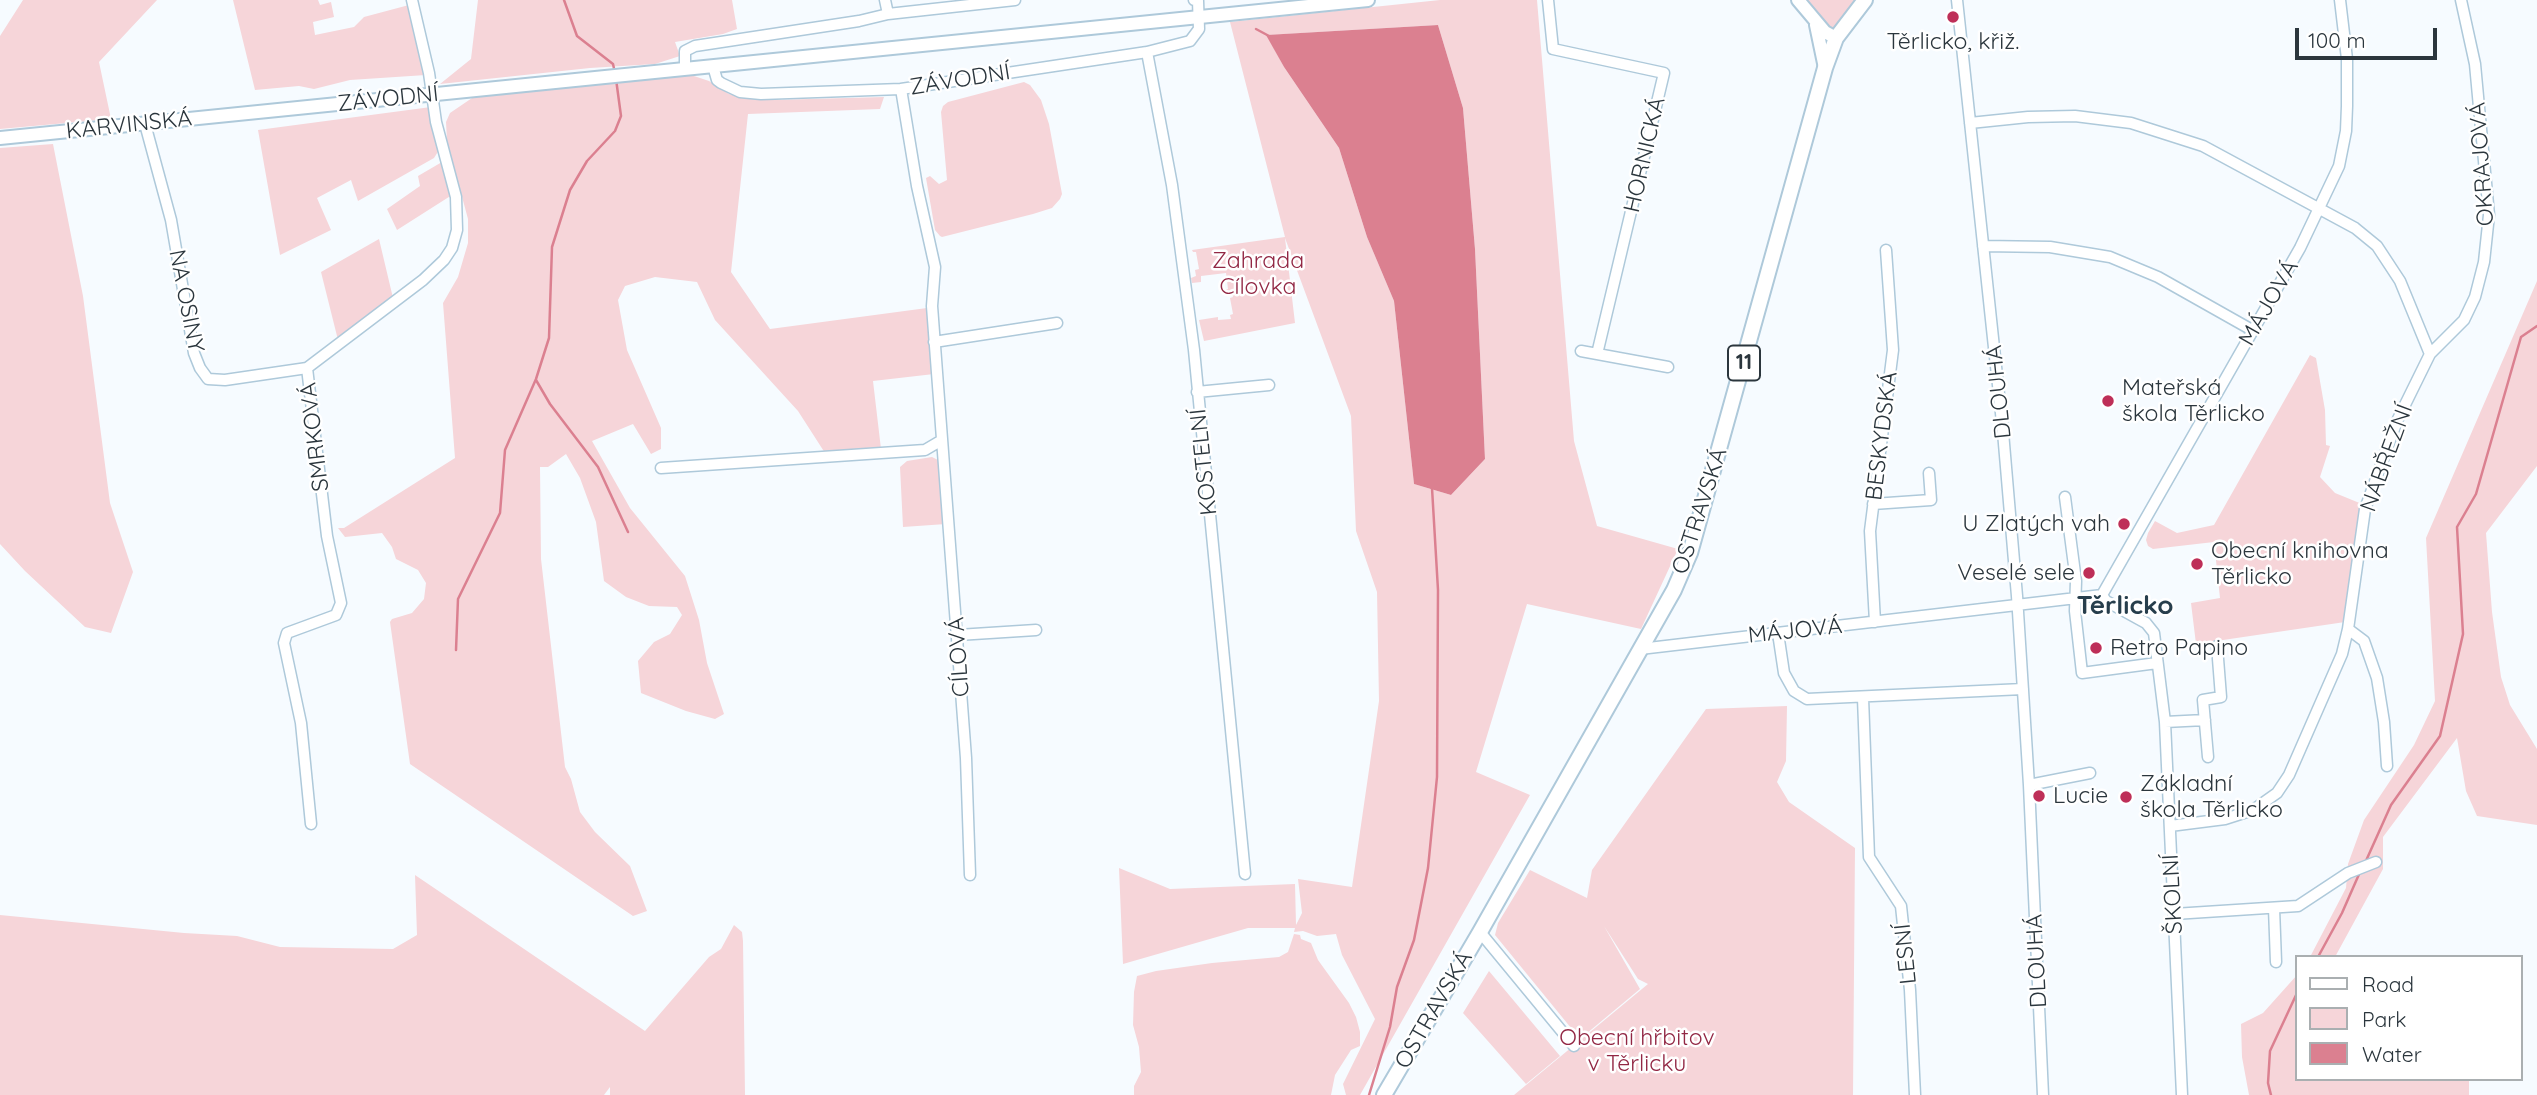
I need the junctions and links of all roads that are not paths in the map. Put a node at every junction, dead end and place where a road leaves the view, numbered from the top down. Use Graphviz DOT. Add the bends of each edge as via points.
graph roads {
  1 [pos="412,0"];
  2 [pos="885,0"];
  3 [pos="1016,0"];
  4 [pos="1194,0"];
  5 [pos="1368,0"];
  6 [pos="1548,0"];
  7 [pos="1798,0"];
  8 [pos="1865,0"];
  9 [pos="1957,0"];
  10 [pos="2340,0"];
  11 [pos="2461,0"];
  12 [pos="888,14"];
  13 [pos="1200,17"];
  14 [pos="1815,22"];
  15 [pos="1836,38"];
  16 [pos="1147,52"];
  17 [pos="713,66"];
  18 [pos="1825,68"];
  19 [pos="685,69"];
  20 [pos="901,89"];
  21 [pos="433,94"];
  22 [pos="258,112"];
  23 [pos="1970,123"];
  24 [pos="145,124"];
  25 [pos="0,138"];
  26 [pos="2320,209"];
  27 [pos="1983,246"];
  28 [pos="1886,250"];
  29 [pos="1057,323"];
  30 [pos="2252,330"];
  31 [pos="934,342"];
  32 [pos="1581,351"];
  33 [pos="1597,354"];
  34 [pos="2430,354"];
  35 [pos="1668,367"];
  36 [pos="307,368"];
  37 [pos="1269,385"];
  38 [pos="1197,392"];
  39 [pos="942,440"];
  40 [pos="661,468"];
  41 [pos="1929,473"];
  42 [pos="2065,497"];
  43 [pos="1873,505"];
  44 [pos="2102,596"];
  45 [pos="2076,600"];
  46 [pos="2018,607"];
  47 [pos="1875,622"];
  48 [pos="2348,629"];
  49 [pos="1037,630"];
  50 [pos="1778,633"];
  51 [pos="957,635"];
  52 [pos="2217,646"];
  53 [pos="1640,649"];
  54 [pos="2157,663"];
  55 [pos="2023,689"];
  56 [pos="1863,698"];
  57 [pos="2205,720"];
  58 [pos="2165,722"];
  59 [pos="2208,757"];
  60 [pos="2387,766"];
  61 [pos="2090,773"];
  62 [pos="2029,785"];
  63 [pos="311,824"];
  64 [pos="2170,826"];
  65 [pos="2376,862"];
  66 [pos="1245,874"];
  67 [pos="970,875"];
  68 [pos="2274,908"];
  69 [pos="2174,914"];
  70 [pos="1480,932"];
  71 [pos="2276,962"];
  72 [pos="1574,1046"];
  73 [pos="1384,1095"];
  74 [pos="1915,1095"];
  75 [pos="2043,1095"];
  76 [pos="2182,1095"];
  1 -- 21 [label="street, SMRKOVÁ"];
  2 -- 12 [label="street"];
  3 -- 12 [label="street"];
  4 -- 13 [label="street"];
  5 -- 13 [label="main road, ZÁVODNÍ"];
  6 -- 33 [label="street, HORNICKÁ" via="1553,49 1664,73"];
  7 -- 14 [label="main road"];
  8 -- 15 [label="main road, OSTRAVSKÁ / 11"];
  9 -- 23 [label="street, DLOUHÁ"];
  10 -- 26 [label="street, MÁJOVÁ" via="2347,58 2346,131 2339,166"];
  11 -- 34 [label="street, OKRAJOVÁ" via="2474,64 2489,215 2475,298 2464,320"];
  12 -- 19 [label="street" via="695,46 685,51"];
  13 -- 16 [label="street, ZÁVODNÍ" via="1199,29 1190,41"];
  13 -- 17 [label="main road, ZÁVODNÍ"];
  14 -- 15 [label="main road"];
  14 -- 18 [label="main road"];
  15 -- 18 [label="main road, OSTRAVSKÁ / 11"];
  16 -- 20 [label="street, ZÁVODNÍ"];
  16 -- 38 [label="street, KOSTELNÍ" via="1172,185"];
  17 -- 19 [label="main road, ZÁVODNÍ"];
  17 -- 20 [label="street, ZÁVODNÍ" via="721,83 740,92"];
  18 -- 53 [label="main road, OSTRAVSKÁ / 11" via="1690,553"];
  19 -- 21 [label="main road, ZÁVODNÍ"];
  20 -- 31 [label="street, CÍLOVÁ" via="935,267"];
  21 -- 22 [label="main road, ZÁVODNÍ"];
  21 -- 36 [label="street, SMRKOVÁ" via="456,197 457,230 452,248 423,280"];
  22 -- 24 [label="main road, KARVINSKÁ"];
  23 -- 26 [label="street" via="2075,116 2132,123 2203,146"];
  23 -- 27 [label="street, DLOUHÁ"];
  24 -- 25 [label="main road, KARVINSKÁ"];
  24 -- 36 [label="street, NA OSINY" via="171,220 200,368 208,379 225,380"];
  26 -- 30 [label="street, MÁJOVÁ"];
  26 -- 34 [label="street" via="2377,246 2400,281"];
  27 -- 30 [label="street" via="2050,247 2110,257 2158,277"];
  27 -- 46 [label="street, DLOUHÁ"];
  28 -- 43 [label="street, BESKYDSKÁ" via="1893,350"];
  29 -- 31 [label="street"];
  30 -- 44 [label="street, MÁJOVÁ"];
  31 -- 39 [label="street, CÍLOVÁ"];
  32 -- 33 [label="street"];
  33 -- 35 [label="street"];
  34 -- 48 [label="street, NÁBŘEŽNÍ" via="2397,421 2365,509"];
  36 -- 63 [label="street, SMRKOVÁ" via="327,536 341,603 336,615 287,633 284,643 301,723"];
  37 -- 38 [label="street"];
  38 -- 66 [label="street, KOSTELNÍ"];
  39 -- 40 [label="street" via="925,450"];
  39 -- 51 [label="street, CÍLOVÁ"];
  41 -- 43 [label="street" via="1931,500"];
  42 -- 45 [label="street"];
  43 -- 47 [label="street, BESKYDSKÁ"];
  44 -- 45 [label="street, MÁJOVÁ"];
  44 -- 54 [label="street, ŠKOLNÍ" via="2151,628"];
  45 -- 46 [label="street, MÁJOVÁ"];
  45 -- 54 [label="street" via="2082,673"];
  46 -- 47 [label="street, MÁJOVÁ"];
  46 -- 55 [label="street, DLOUHÁ"];
  47 -- 50 [label="street, MÁJOVÁ"];
  48 -- 60 [label="street" via="2364,641 2377,678"];
  48 -- 64 [label="street, NÁBŘEŽNÍ" via="2329,686 2277,793 2253,810 2225,820"];
  49 -- 51 [label="street"];
  50 -- 53 [label="street, MÁJOVÁ"];
  50 -- 56 [label="street" via="1784,673 1794,691 1807,699"];
  51 -- 67 [label="street, CÍLOVÁ"];
  52 -- 57 [label="street" via="2221,697 2203,700"];
  53 -- 70 [label="main road, OSTRAVSKÁ / 11"];
  54 -- 58 [label="street, ŠKOLNÍ"];
  55 -- 56 [label="street"];
  55 -- 62 [label="street, DLOUHÁ"];
  56 -- 74 [label="street, LESNÍ" via="1868,857 1901,906"];
  57 -- 58 [label="street"];
  57 -- 59 [label="street"];
  58 -- 64 [label="street, ŠKOLNÍ"];
  61 -- 62 [label="street"];
  62 -- 75 [label="street, DLOUHÁ"];
  64 -- 69 [label="street, ŠKOLNÍ"];
  65 -- 68 [label="street" via="2348,873 2298,906"];
  68 -- 69 [label="street"];
  68 -- 71 [label="street"];
  69 -- 76 [label="street, ŠKOLNÍ"];
  70 -- 72 [label="street"];
  70 -- 73 [label="main road, OSTRAVSKÁ / 11"];
}
